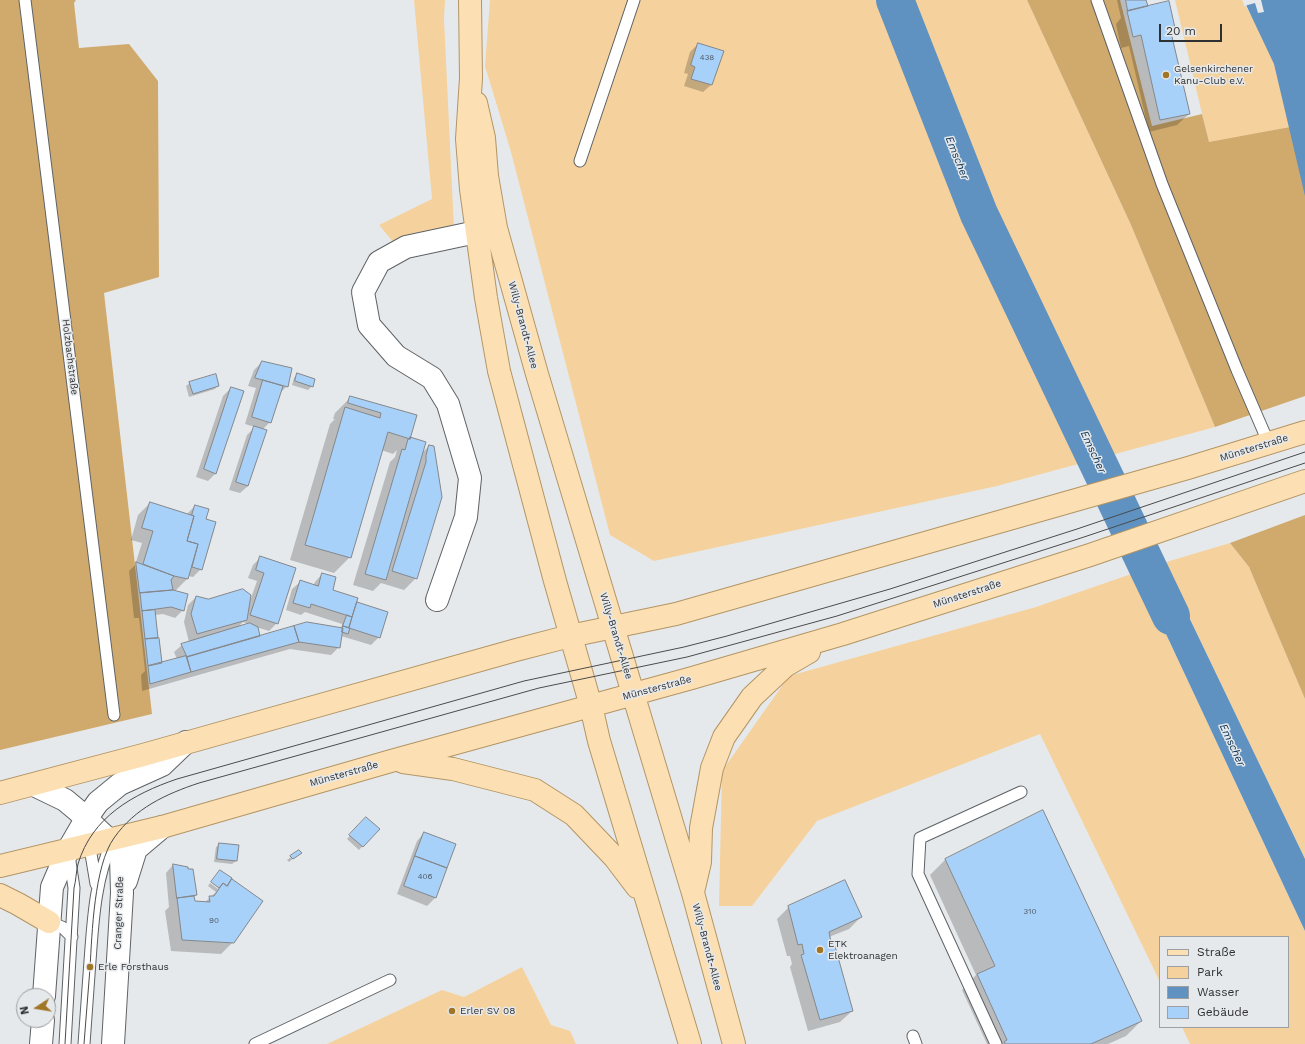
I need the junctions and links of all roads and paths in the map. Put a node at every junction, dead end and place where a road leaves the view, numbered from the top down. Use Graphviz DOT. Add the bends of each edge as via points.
graph roads {
  1 [pos="25,0"];
  2 [pos="470,0"];
  3 [pos="634,0"];
  4 [pos="1097,0"];
  5 [pos="580,161"];
  6 [pos="486,230"];
  7 [pos="1304,432"];
  8 [pos="1269,444"];
  9 [pos="1305,481"];
  10 [pos="437,600"];
  11 [pos="612,626"];
  12 [pos="843,634"];
  13 [pos="570,636"];
  14 [pos="634,694"];
  15 [pos="591,706"];
  16 [pos="114,715"];
  17 [pos="186,742"];
  18 [pos="391,761"];
  19 [pos="34,785"];
  20 [pos="1021,792"];
  21 [pos="0,793"];
  22 [pos="162,827"];
  23 [pos="96,831"];
  24 [pos="68,850"];
  25 [pos="0,866"];
  26 [pos="97,890"];
  27 [pos="122,893"];
  28 [pos="693,893"];
  29 [pos="0,895"];
  30 [pos="646,899"];
  31 [pos="49,922"];
  32 [pos="72,937"];
  33 [pos="390,980"];
  34 [pos="45,988"];
  35 [pos="42,1028"];
  36 [pos="41,1044"];
  37 [pos="65,1044"];
  38 [pos="84,1044"];
  39 [pos="113,1044"];
  40 [pos="255,1044"];
  41 [pos="690,1044"];
  42 [pos="734,1044"];
  43 [pos="996,1044"];
  1 -- 16 [label="lane, Holzbachstraße"];
  2 -- 6 [label="main road, Willy-Brandt-Allee" via="471,78 484,138 487,176"];
  3 -- 5 [label="lane"];
  4 -- 8 [label="lane" via="1162,184"];
  6 -- 10 [label="main road" via="406,247 379,262 363,292 370,325 396,356 432,378 448,404 470,478 466,518"];
  6 -- 11 [label="main road, Willy-Brandt-Allee" via="537,374"];
  6 -- 13 [label="main road, Willy-Brandt-Allee" via="486,298 499,371"];
  7 -- 8 [label="main road, Münsterstraße"];
  8 -- 11 [label="main road, Münsterstraße" via="676,614"];
  9 -- 12 [label="main road, Münsterstraße" via="1090,555"];
  11 -- 13 [label="main road, Münsterstraße"];
  11 -- 14 [label="main road, Willy-Brandt-Allee"];
  12 -- 14 [label="main road, Münsterstraße"];
  12 -- 28 [label="main road" via="785,666 752,697 724,736 712,768 701,828 700,862"];
  13 -- 15 [label="main road, Willy-Brandt-Allee"];
  13 -- 17 [label="main road, Münsterstraße"];
  14 -- 15 [label="main road, Münsterstraße"];
  14 -- 28 [label="main road, Willy-Brandt-Allee"];
  15 -- 18 [label="main road, Münsterstraße"];
  15 -- 30 [label="main road, Willy-Brandt-Allee"];
  17 -- 19 [label="main road, Münsterstraße"];
  17 -- 23 [label="main road" via="162,765 120,784 98,802"];
  18 -- 22 [label="main road, Münsterstraße"];
  18 -- 30 [label="main road" via="453,769 535,790 574,815 615,858"];
  19 -- 21 [label="main road, Münsterstraße"];
  19 -- 23 [label="main road, Cranger Straße" via="65,800"];
  20 -- 43 [label="lane" via="920,838 918,874"];
  22 -- 23 [label="main road, Münsterstraße"];
  22 -- 27 [label="main road" via="136,849"];
  23 -- 24 [label="main road, Münsterstraße"];
  23 -- 26 [label="lane"];
  23 -- 26 [label="lane" via="104,860"];
  23 -- 27 [label="main road, Cranger Straße" via="121,857"];
  24 -- 25 [label="main road, Münsterstraße"];
  24 -- 31 [label="main road" via="52,887"];
  24 -- 32 [label="lane" via="74,888"];
  26 -- 38 [label="lane"];
  27 -- 39 [label="main road, Cranger Straße"];
  28 -- 42 [label="main road, Willy-Brandt-Allee"];
  29 -- 31 [label="main road"];
  30 -- 41 [label="main road, Willy-Brandt-Allee"];
  31 -- 32 [label="lane" via="62,927"];
  31 -- 34 [label="main road"];
  32 -- 37 [label="lane"];
  33 -- 40 [label="lane"];
  35 -- 36 [label="main road"];
}
